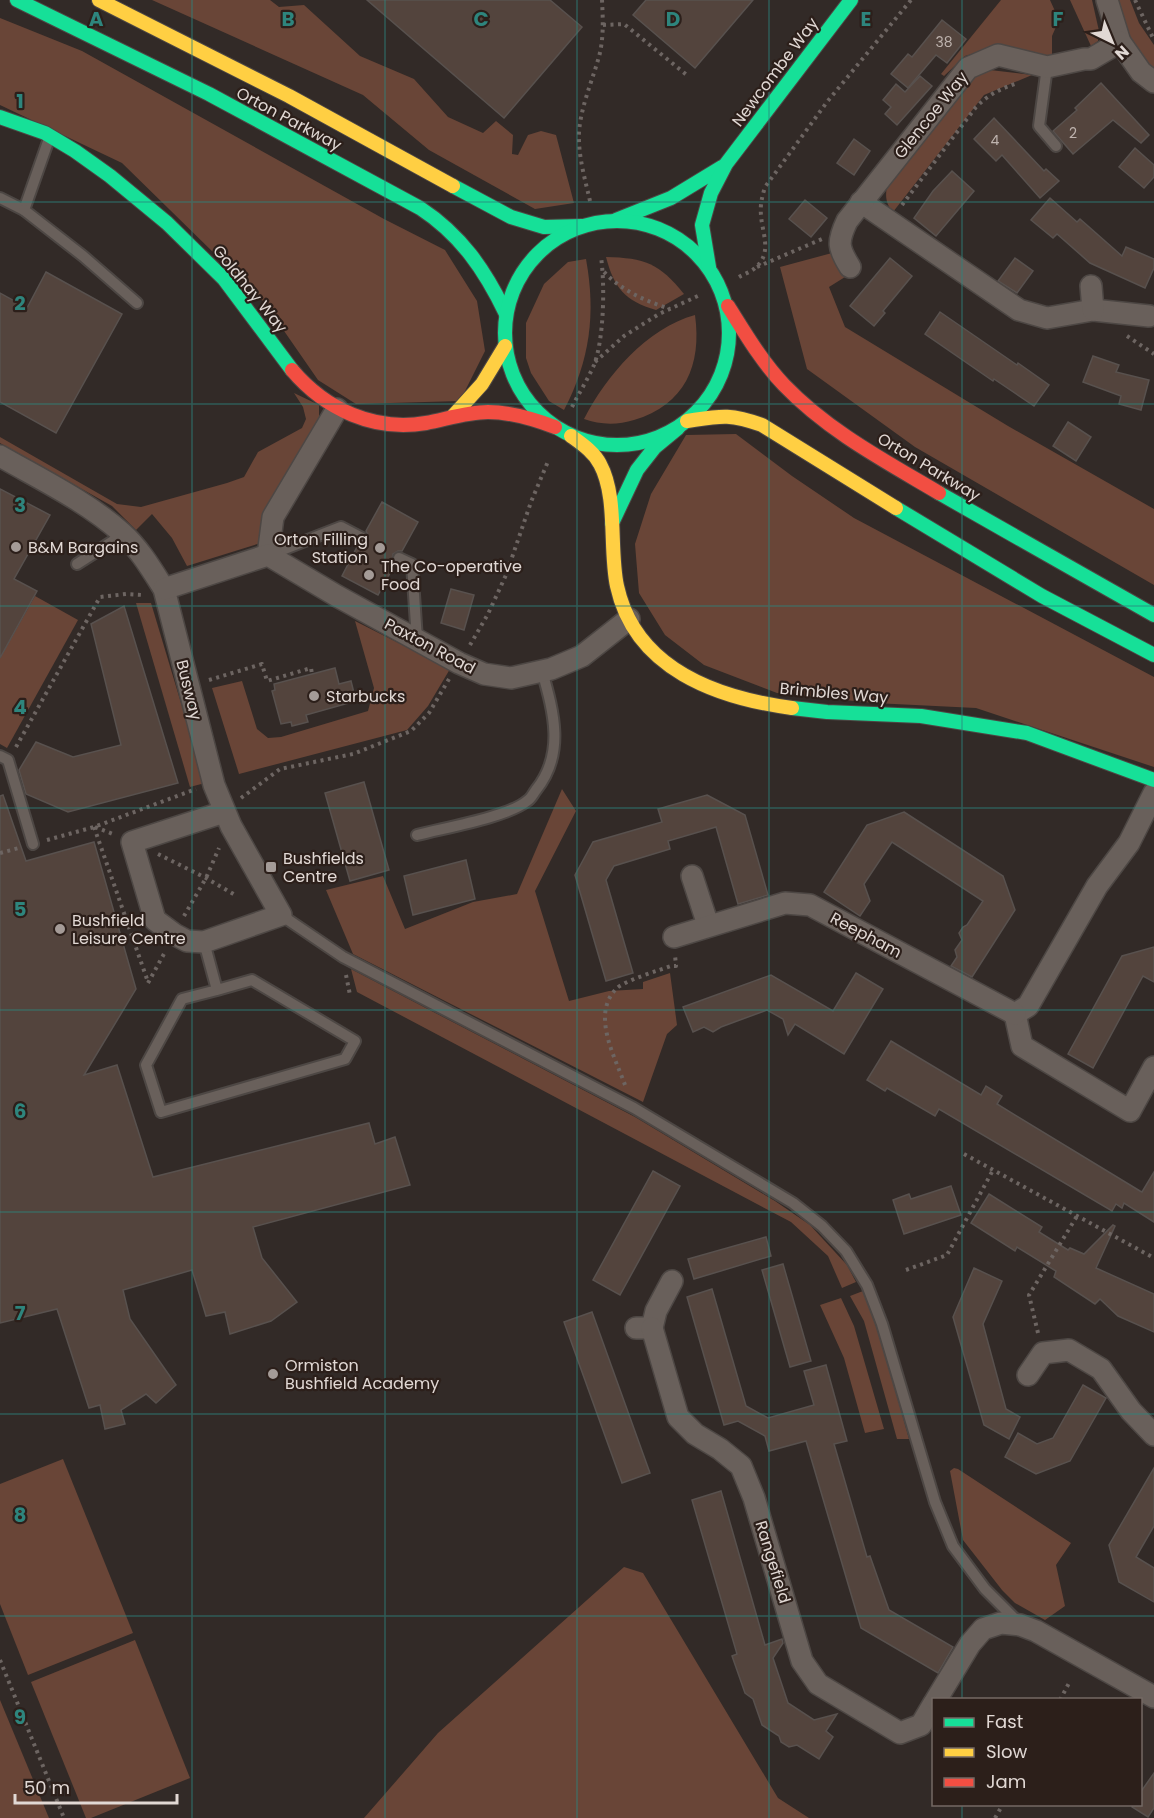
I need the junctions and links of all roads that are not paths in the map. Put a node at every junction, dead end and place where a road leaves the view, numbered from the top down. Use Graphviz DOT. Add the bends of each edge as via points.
graph roads {
  1 [pos="17,0"];
  2 [pos="99,0"];
  3 [pos="851,0"];
  4 [pos="1107,0"];
  5 [pos="1120,42"];
  6 [pos="1046,74"];
  7 [pos="1154,82"];
  8 [pos="0,117"];
  9 [pos="50,136"];
  10 [pos="1056,146"];
  11 [pos="726,164"];
  12 [pos="0,198"];
  13 [pos="861,202"];
  14 [pos="24,210"];
  15 [pos="616,220"];
  16 [pos="582,226"];
  17 [pos="709,267"];
  18 [pos="850,267"];
  19 [pos="1091,286"];
  20 [pos="726,302"];
  21 [pos="137,303"];
  22 [pos="1093,310"];
  23 [pos="506,314"];
  24 [pos="1149,316"];
  25 [pos="505,346"];
  26 [pos="337,409"];
  27 [pos="453,416"];
  28 [pos="682,424"];
  29 [pos="555,427"];
  30 [pos="572,436"];
  31 [pos="0,456"];
  32 [pos="612,524"];
  33 [pos="124,534"];
  34 [pos="362,538"];
  35 [pos="268,555"];
  36 [pos="399,558"];
  37 [pos="77,564"];
  38 [pos="164,589"];
  39 [pos="1154,615"];
  40 [pos="629,619"];
  41 [pos="417,640"];
  42 [pos="1154,655"];
  43 [pos="542,672"];
  44 [pos="4,758"];
  45 [pos="1154,780"];
  46 [pos="1154,793"];
  47 [pos="231,806"];
  48 [pos="417,835"];
  49 [pos="33,844"];
  50 [pos="692,876"];
  51 [pos="281,915"];
  52 [pos="708,925"];
  53 [pos="674,937"];
  54 [pos="204,942"];
  55 [pos="217,990"];
  56 [pos="1015,1014"];
  57 [pos="1154,1067"];
  58 [pos="672,1281"];
  59 [pos="1028,1375"];
  60 [pos="1154,1435"];
  61 [pos="1020,1625"];
  62 [pos="1154,1697"];
  63 [pos="937,1698"];
  64 [pos="932,1706"];
  1 -- 23 [label="main road, Orton Parkway" via="273,128 420,208 473,253"];
  2 -- 16 [label="main road, Orton Parkway" via="290,96 511,217 544,227"];
  3 -- 11 [label="main road, Newcombe Way"];
  4 -- 5 [label="street"];
  5 -- 6 [label="street, Glencoe Way" via="1091,59 1084,58"];
  5 -- 7 [label="street" via="1141,72"];
  6 -- 10 [label="lane" via="1040,126"];
  6 -- 13 [label="street, Glencoe Way" via="998,56 968,68"];
  8 -- 9 [label="main road, Goldhay Way"];
  9 -- 14 [label="lane"];
  9 -- 26 [label="main road, Goldhay Way" via="100,168 194,246 310,389"];
  11 -- 15 [label="main road, Newcombe Way" via="690,190"];
  11 -- 17 [label="main road, Newcombe Way" via="711,193 702,225"];
  12 -- 14 [label="lane"];
  13 -- 18 [label="street, Glencoe Way" via="840,236 840,251"];
  13 -- 22 [label="street" via="1020,310 1047,318"];
  14 -- 21 [label="lane"];
  15 -- 16 [label="main road"];
  15 -- 17 [label="main road" via="643,223 668,232 691,247"];
  16 -- 23 [label="main road" via="554,239 532,260 515,285"];
  17 -- 20 [label="main road"];
  19 -- 22 [label="street"];
  20 -- 28 [label="main road, Brimbles Way" via="730,328 720,380 706,402"];
  20 -- 39 [label="main road, Orton Parkway" via="758,355 785,386 820,416 890,463 1061,565"];
  22 -- 24 [label="street"];
  23 -- 25 [label="main road"];
  25 -- 27 [label="main road, Goldhay Way" via="492,372"];
  25 -- 29 [label="main road" via="513,377 530,405"];
  26 -- 27 [label="main road, Goldhay Way" via="368,420 400,425 426,424"];
  26 -- 35 [label="street" via="273,517"];
  27 -- 29 [label="main road, Goldhay Way" via="504,412"];
  28 -- 30 [label="main road" via="658,438 636,444 592,443"];
  28 -- 32 [label="main road, Brimbles Way" via="655,447 637,470"];
  28 -- 42 [label="main road" via="725,415 762,425 1042,596"];
  29 -- 30 [label="main road"];
  30 -- 32 [label="main road, Brimbles Way" via="600,463 608,482"];
  31 -- 33 [label="street, Busway" via="89,507"];
  32 -- 40 [label="main road, Brimbles Way" via="617,586"];
  33 -- 37 [label="lane"];
  33 -- 38 [label="street, Busway"];
  34 -- 35 [label="lane" via="341,527"];
  35 -- 38 [label="street"];
  35 -- 41 [label="street, Paxton Road"];
  36 -- 41 [label="lane" via="412,564"];
  38 -- 47 [label="street, Busway" via="214,785"];
  40 -- 43 [label="street, Paxton Road" via="582,656"];
  40 -- 45 [label="main road, Brimbles Way" via="660,660 711,689 762,704 827,712 921,716 1027,733"];
  41 -- 43 [label="street, Paxton Road" via="484,674 511,678"];
  43 -- 48 [label="lane" via="552,706 555,745 547,777 527,802 497,815"];
  44 -- 49 [label="lane"];
  46 -- 56 [label="street" via="1129,843 1097,886 1028,1006"];
  47 -- 51 [label="street, Busway"];
  47 -- 54 [label="street" via="132,842 155,920 187,941"];
  50 -- 52 [label="street"];
  51 -- 54 [label="street"];
  51 -- 61 [label="lane, Busway" via="343,957 634,1108 794,1203 822,1226 846,1251 867,1285 935,1502 953,1546 985,1589"];
  52 -- 53 [label="street, Reepham"];
  52 -- 56 [label="street, Reepham" via="785,903 810,905"];
  54 -- 55 [label="lane"];
  55 -- 55 [label="lane" via="182,999 146,1065 161,1112 345,1059 355,1041 252,980"];
  56 -- 57 [label="street" via="1022,1046 1130,1111"];
  58 -- 64 [label="street, Rangefield" via="644,1328 678,1417 741,1466 802,1660 818,1684 900,1732 921,1725"];
  59 -- 60 [label="street" via="1042,1353 1069,1350 1101,1369"];
  61 -- 62 [label="street, Rangefield"];
  61 -- 63 [label="street, Rangefield" via="1001,1623 983,1629"];
}
